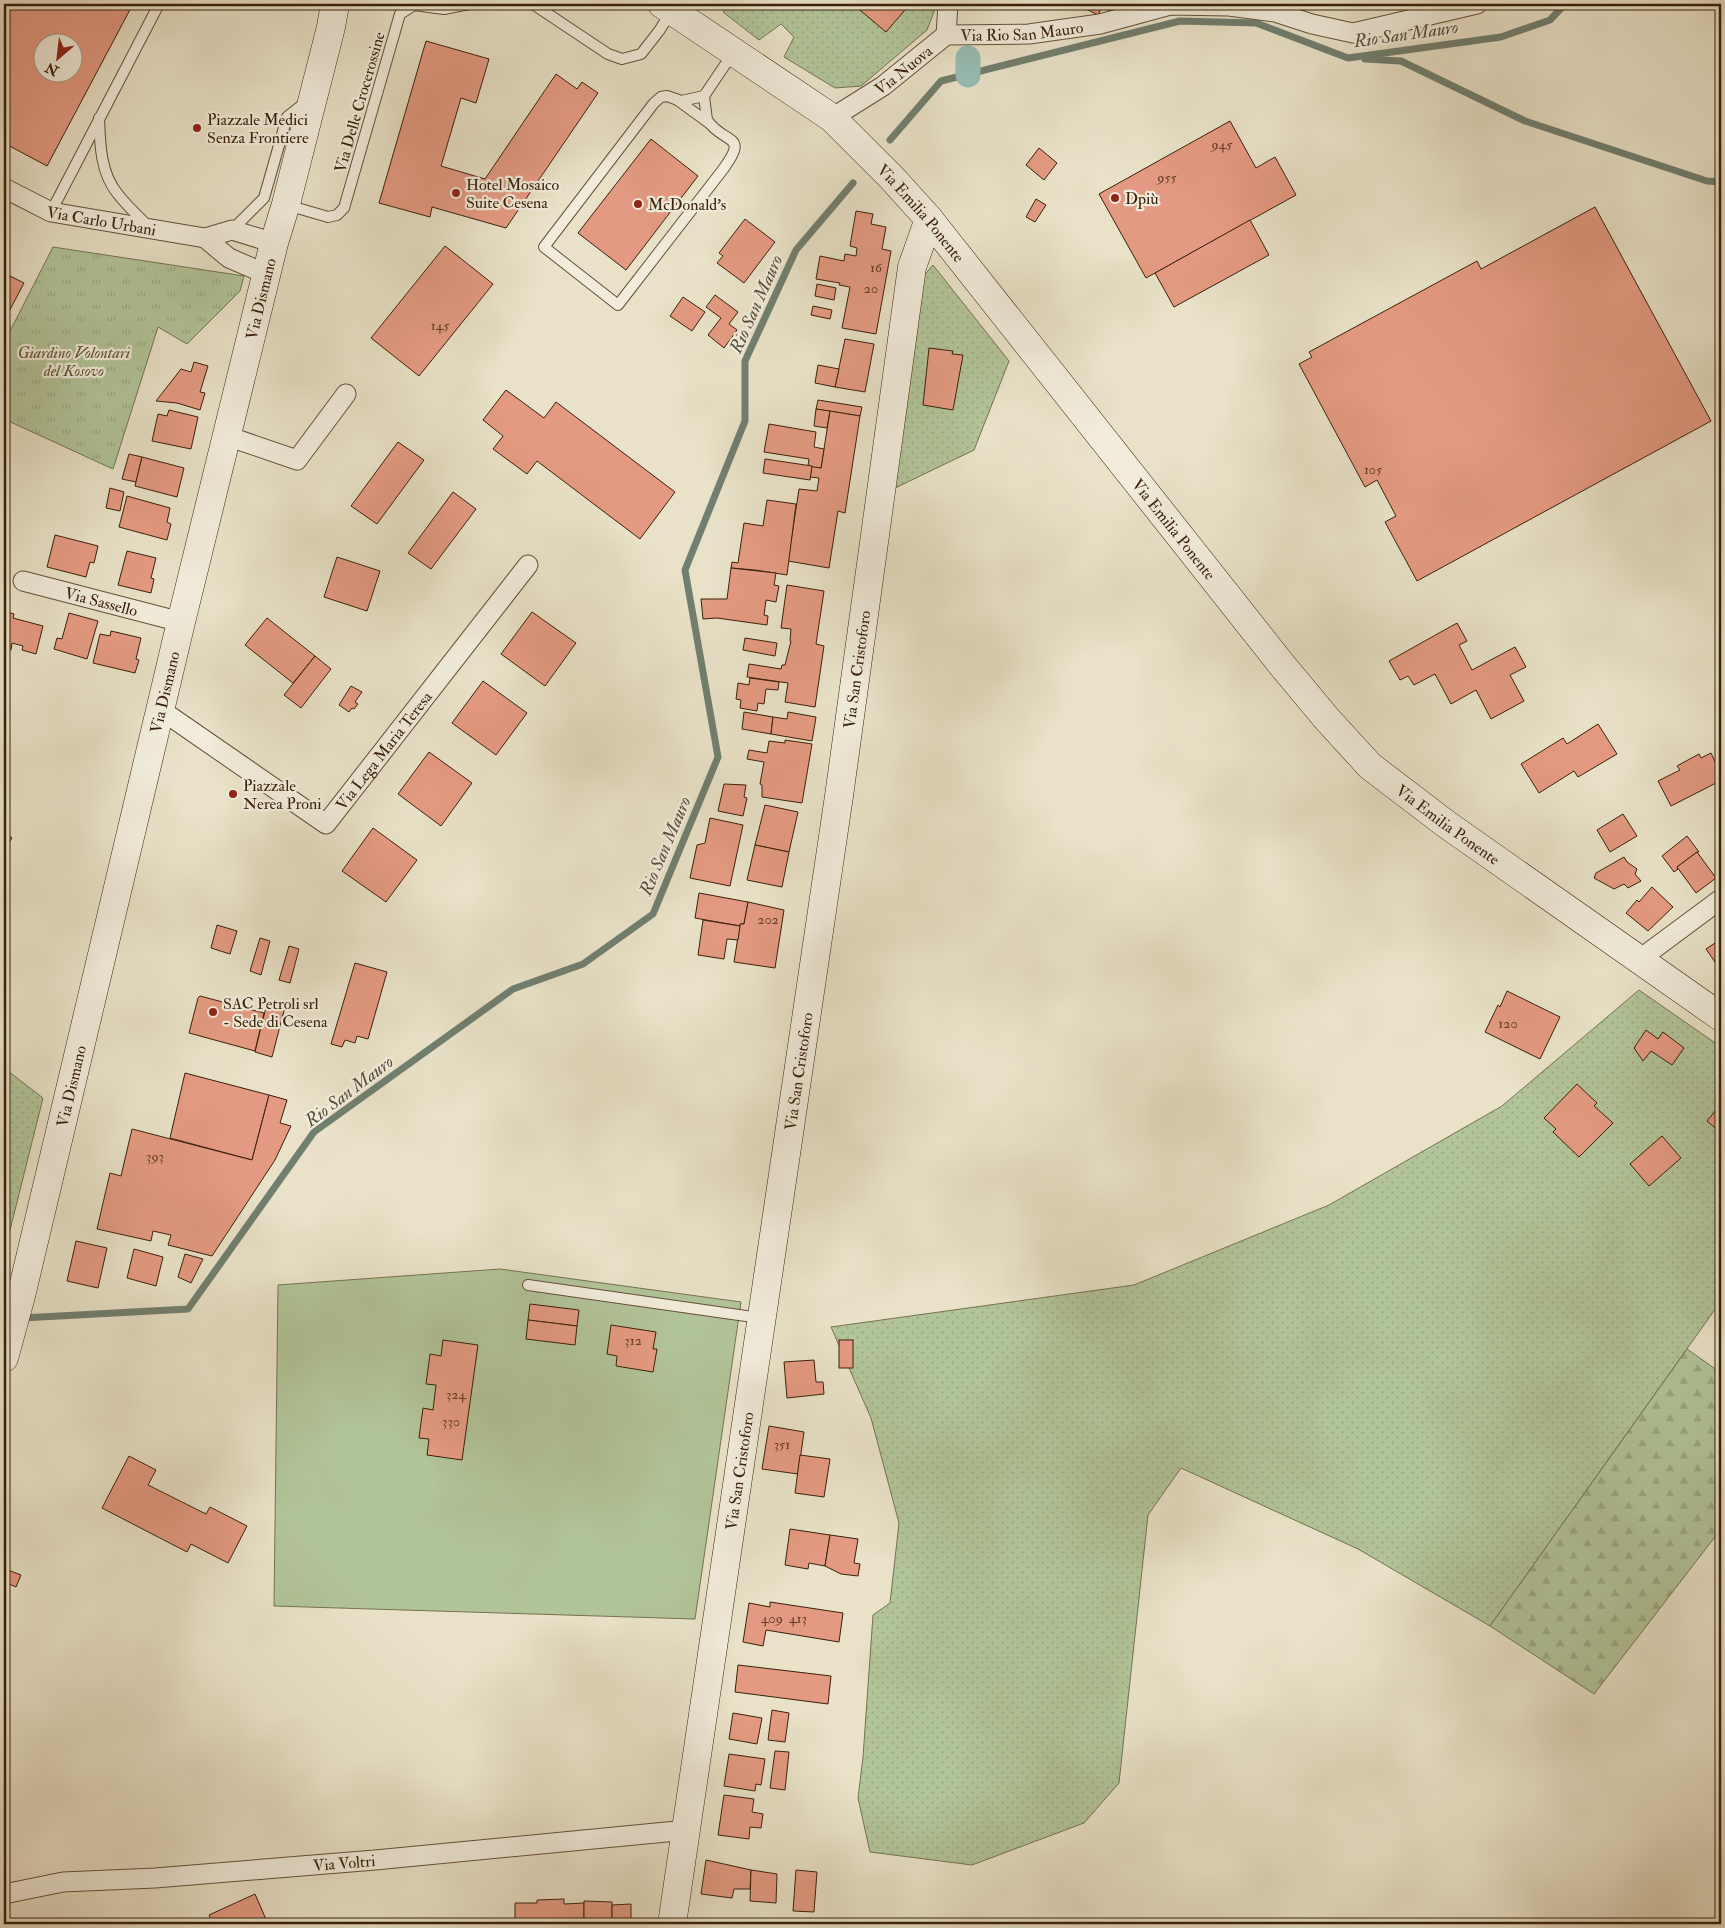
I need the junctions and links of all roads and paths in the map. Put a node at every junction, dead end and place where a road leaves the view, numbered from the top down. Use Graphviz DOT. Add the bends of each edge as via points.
graph roads {
  1 [pos="158,4"];
  2 [pos="469,4"];
  3 [pos="534,4"];
  4 [pos="948,4"];
  5 [pos="1477,4"];
  6 [pos="670,6"];
  7 [pos="336,11"];
  8 [pos="946,36"];
  9 [pos="734,52"];
  10 [pos="313,96"];
  11 [pos="704,96"];
  12 [pos="674,98"];
  13 [pos="99,117"];
  14 [pos="832,118"];
  15 [pos="710,123"];
  16 [pos="4,188"];
  17 [pos="286,204"];
  18 [pos="51,212"];
  19 [pos="929,219"];
  20 [pos="150,228"];
  21 [pos="232,230"];
  22 [pos="205,238"];
  23 [pos="274,243"];
  24 [pos="266,274"];
  25 [pos="346,394"];
  26 [pos="226,436"];
  27 [pos="528,565"];
  28 [pos="23,581"];
  29 [pos="181,622"];
  30 [pos="160,710"];
  31 [pos="1721,900"];
  32 [pos="1640,959"];
  33 [pos="1721,1016"];
  34 [pos="528,1285"];
  35 [pos="761,1318"];
  36 [pos="4,1358"];
  37 [pos="687,1830"];
  38 [pos="4,1894"];
  39 [pos="672,1924"];
  1 -- 13 [label="lane"];
  2 -- 17 [label="lane, Via Delle Crocerossine" via="444,9 414,5 400,14 344,208 337,215 328,217"];
  3 -- 6 [label="lane" via="608,54 622,59 641,54 659,31"];
  4 -- 8 [label="street, Via Nuova"];
  5 -- 8 [label="street, Via Rio San Mauro" via="1353,33 1275,12 1229,6 1170,5 1100,24 1029,34"];
  6 -- 9 [label="main road, Via Emilia Ponente"];
  7 -- 10 [label="main road, Via Dismano"];
  8 -- 14 [label="street, Via Nuova" via="883,86"];
  9 -- 11 [label="lane"];
  9 -- 14 [label="main road, Via Emilia Ponente"];
  10 -- 17 [label="main road, Via Dismano"];
  10 -- 21 [label="lane" via="287,117 264,198"];
  11 -- 12 [label="lane" via="682,101"];
  11 -- 15 [label="lane"];
  12 -- 15 [label="lane"];
  12 -- 15 [label="lane" via="661,97 654,103 544,247 618,305 733,155 735,145"];
  13 -- 18 [label="lane"];
  13 -- 20 [label="lane" via="100,150 106,171 116,191"];
  14 -- 19 [label="main road, Via Emilia Ponente"];
  16 -- 18 [label="street, Via Carlo Urbani"];
  17 -- 23 [label="main road, Via Dismano"];
  18 -- 20 [label="street, Via Carlo Urbani"];
  19 -- 32 [label="main road, Via Emilia Ponente" via="1282,665 1370,766 1446,824"];
  19 -- 35 [label="main road, Via San Cristoforo" via="912,266 839,796"];
  20 -- 22 [label="street, Via Carlo Urbani"];
  21 -- 22 [label="street, Via Carlo Urbani"];
  21 -- 23 [label="street"];
  22 -- 24 [label="street, Via Carlo Urbani" via="229,258"];
  23 -- 24 [label="main road, Via Dismano"];
  24 -- 26 [label="main road, Via Dismano"];
  25 -- 26 [label="street" via="297,460"];
  26 -- 29 [label="main road, Via Dismano"];
  27 -- 30 [label="street, Via Lega Maria Teresa" via="326,824"];
  28 -- 29 [label="street, Via Sassello"];
  29 -- 30 [label="main road, Via Dismano"];
  30 -- 36 [label="main road, Via Dismano"];
  31 -- 32 [label="street"];
  32 -- 33 [label="main road, Via Emilia Ponente"];
  34 -- 35 [label="lane"];
  35 -- 37 [label="main road, Via San Cristoforo"];
  37 -- 38 [label="street, Via Voltri" via="155,1878 63,1882"];
  37 -- 39 [label="main road, Via San Cristoforo"];
}
